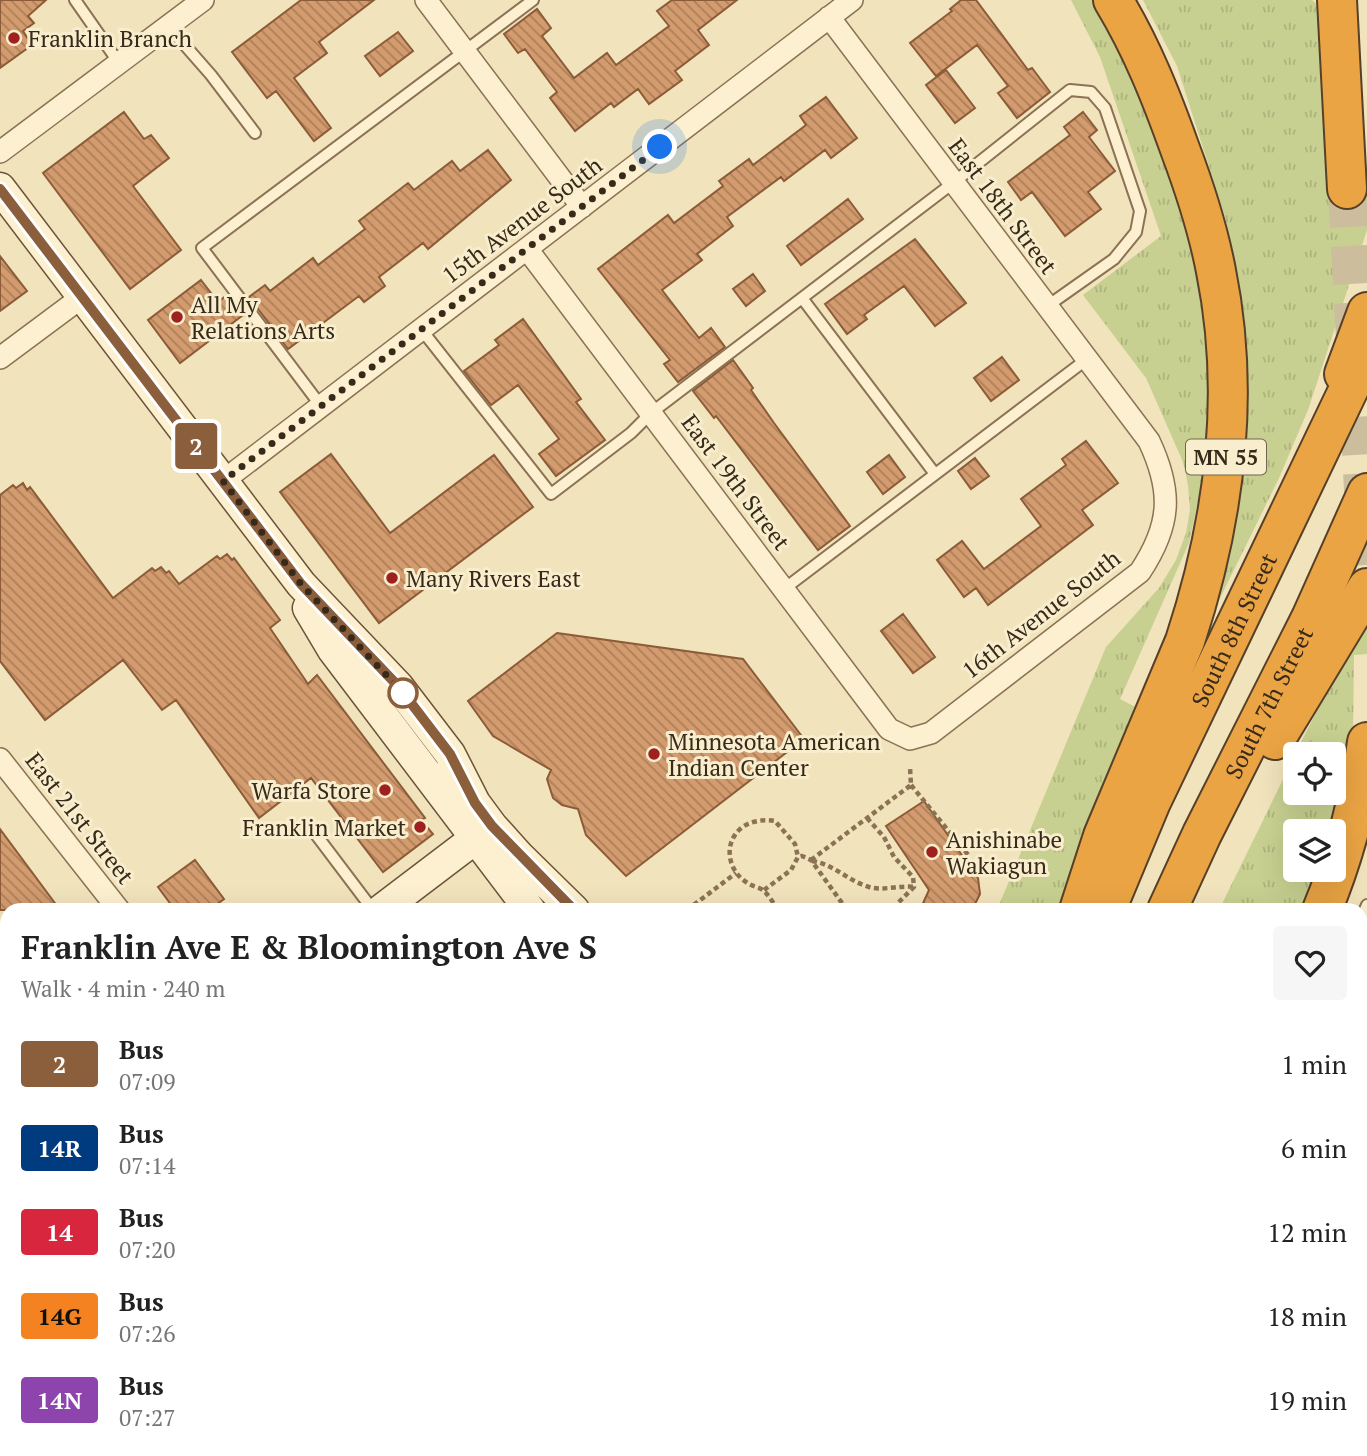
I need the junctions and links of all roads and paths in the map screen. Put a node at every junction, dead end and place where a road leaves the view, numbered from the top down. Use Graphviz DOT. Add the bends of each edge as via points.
graph roads {
  1 [pos="75,0"];
  2 [pos="203,0"];
  3 [pos="426,0"];
  4 [pos="533,0"];
  5 [pos="852,0"];
  6 [pos="1113,0"];
  7 [pos="1337,0"];
  8 [pos="1349,0"];
  9 [pos="1367,16"];
  10 [pos="830,18"];
  11 [pos="168,26"];
  12 [pos="465,51"];
  13 [pos="119,63"];
  14 [pos="255,133"];
  15 [pos="0,152"];
  16 [pos="953,183"];
  17 [pos="0,188"];
  18 [pos="1347,190"];
  19 [pos="582,207"];
  20 [pos="527,249"];
  21 [pos="82,297"];
  22 [pos="802,298"];
  23 [pos="1046,307"];
  24 [pos="1367,312"];
  25 [pos="421,330"];
  26 [pos="1367,351"];
  27 [pos="0,358"];
  28 [pos="1087,359"];
  29 [pos="321,406"];
  30 [pos="651,413"];
  31 [pos="1136,424"];
  32 [pos="1313,462"];
  33 [pos="935,474"];
  34 [pos="223,481"];
  35 [pos="1367,493"];
  36 [pos="1367,588"];
  37 [pos="785,589"];
  38 [pos="910,739"];
  39 [pos="1367,742"];
  40 [pos="0,759"];
  41 [pos="910,766"];
  42 [pos="911,785"];
  43 [pos="9,786"];
  44 [pos="867,818"];
  45 [pos="309,824"];
  46 [pos="483,832"];
  47 [pos="969,856"];
  48 [pos="798,857"];
  49 [pos="811,860"];
  50 [pos="736,873"];
  51 [pos="914,887"];
  52 [pos="764,890"];
  53 [pos="113,903"];
  54 [pos="368,903"];
  55 [pos="390,903"];
  56 [pos="526,903"];
  57 [pos="567,903"];
  58 [pos="696,903"];
  59 [pos="773,903"];
  60 [pos="842,903"];
  61 [pos="898,903"];
  62 [pos="1081,903"];
  63 [pos="1109,903"];
  64 [pos="1170,903"];
  65 [pos="1176,903"];
  66 [pos="1325,903"];
  1 -- 13 [label="lane"];
  2 -- 11 [label="street"];
  3 -- 12 [label="street"];
  4 -- 12 [label="lane"];
  5 -- 10 [label="street, 15th Avenue South"];
  6 -- 62 [label="highway, MN 55" via="1159,90 1209,240 1226,344 1227,446 1218,520 1193,619 1103,836"];
  7 -- 18 [label="highway"];
  8 -- 9 [label="highway"];
  10 -- 16 [label="street, East 18th Street"];
  10 -- 19 [label="street, 15th Avenue South"];
  11 -- 13 [label="street"];
  11 -- 14 [label="lane"];
  12 -- 19 [label="street"];
  12 -- 29 [label="lane" via="202,248"];
  13 -- 15 [label="street"];
  16 -- 22 [label="lane"];
  16 -- 23 [label="street, East 18th Street"];
  16 -- 23 [label="lane" via="1070,90 1091,93 1105,108 1140,211 1136,232 1114,259"];
  17 -- 21 [label="main road"];
  19 -- 20 [label="street, 15th Avenue South"];
  20 -- 25 [label="street, 15th Avenue South"];
  20 -- 30 [label="street, East 19th Street"];
  21 -- 27 [label="street"];
  21 -- 34 [label="main road"];
  22 -- 30 [label="lane"];
  22 -- 33 [label="lane"];
  23 -- 28 [label="street, East 18th Street"];
  24 -- 32 [label="highway"];
  25 -- 29 [label="street, 15th Avenue South"];
  25 -- 30 [label="lane" via="551,494"];
  26 -- 32 [label="highway, South 8th Street"];
  28 -- 31 [label="street, East 18th Street"];
  28 -- 33 [label="lane"];
  29 -- 34 [label="street, 15th Avenue South"];
  30 -- 37 [label="street, East 19th Street"];
  31 -- 38 [label="street, 16th Avenue South" via="1162,468 1165,495 1165,521 1155,550 1140,572 931,733"];
  32 -- 63 [label="highway, South 8th Street" via="1151,802"];
  33 -- 37 [label="lane"];
  34 -- 46 [label="main road" via="301,584 333,650"];
  35 -- 64 [label="highway, South 7th Street" via="1311,618"];
  36 -- 65 [label="highway"];
  37 -- 38 [label="street, East 19th Street" via="889,729"];
  39 -- 66 [label="highway" via="1353,814"];
  40 -- 43 [label="street, East 21st Street"];
  41 -- 42 [label="path"];
  42 -- 44 [label="path"];
  42 -- 47 [label="path"];
  43 -- 53 [label="street, East 21st Street"];
  44 -- 49 [label="path"];
  44 -- 51 [label="path" via="913,877"];
  45 -- 54 [label="lane"];
  46 -- 55 [label="main road"];
  46 -- 56 [label="main road"];
  46 -- 57 [label="main road" via="519,856"];
  48 -- 49 [label="path"];
  48 -- 50 [label="path" via="795,844 775,821 758,821 734,836 729,855"];
  48 -- 52 [label="path" via="791,870"];
  49 -- 51 [label="path" via="867,886"];
  49 -- 60 [label="path"];
  50 -- 52 [label="path"];
  50 -- 58 [label="path"];
  51 -- 61 [label="path"];
  52 -- 59 [label="path"];
}
